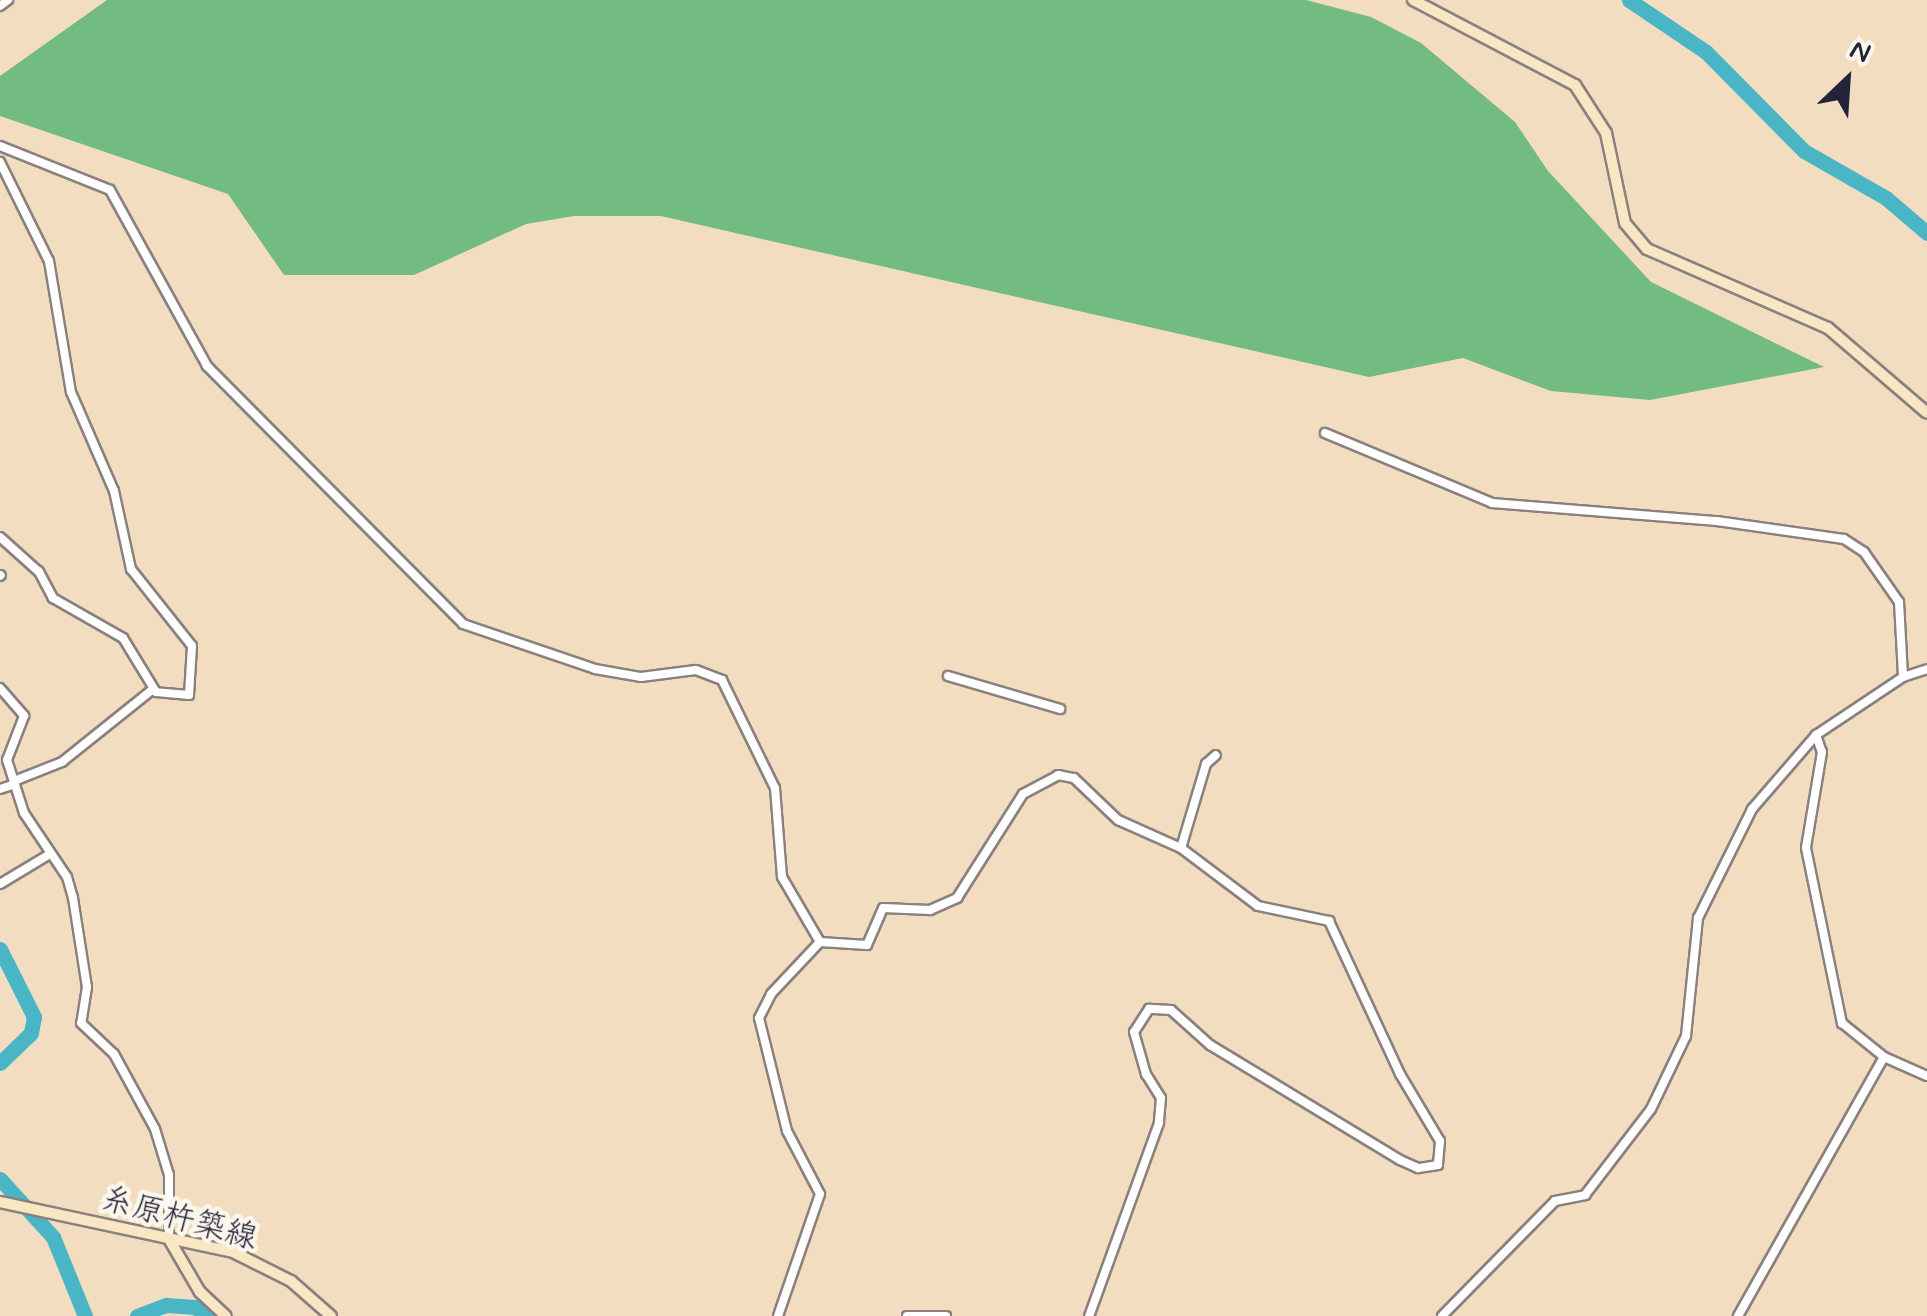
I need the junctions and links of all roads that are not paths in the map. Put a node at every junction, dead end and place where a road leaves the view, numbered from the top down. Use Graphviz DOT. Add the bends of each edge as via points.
graph roads {
  1 [pos="8,0"];
  2 [pos="1412,0"];
  3 [pos="0,6"];
  4 [pos="0,146"];
  5 [pos="0,162"];
  6 [pos="1927,413"];
  7 [pos="1326,433"];
  8 [pos="0,537"];
  9 [pos="1927,669"];
  10 [pos="948,676"];
  11 [pos="1904,677"];
  12 [pos="0,688"];
  13 [pos="154,690"];
  14 [pos="1060,710"];
  15 [pos="1816,735"];
  16 [pos="1216,756"];
  17 [pos="14,783"];
  18 [pos="0,789"];
  19 [pos="1181,848"];
  20 [pos="50,854"];
  21 [pos="0,884"];
  22 [pos="820,942"];
  23 [pos="1884,1057"];
  24 [pos="1927,1076"];
  25 [pos="0,1202"];
  26 [pos="169,1239"];
  27 [pos="226,1316"];
  28 [pos="331,1316"];
  29 [pos="778,1316"];
  30 [pos="907,1316"];
  31 [pos="946,1316"];
  32 [pos="1089,1316"];
  33 [pos="1442,1316"];
  34 [pos="1738,1316"];
  1 -- 3 [label="street"];
  2 -- 6 [label="street" via="1575,85 1606,134 1625,223 1646,249 1836,333"];
  4 -- 22 [label="street" via="110,190 206,366 463,624 595,669 641,677 696,670 722,680 775,788 782,877"];
  5 -- 13 [label="street" via="49,261 72,392 114,491 130,569 192,646 188,695"];
  7 -- 11 [label="street" via="1492,503 1718,521 1844,540 1864,552 1899,602"];
  8 -- 13 [label="street" via="39,572 53,598 123,638"];
  9 -- 11 [label="street"];
  10 -- 14 [label="street"];
  11 -- 15 [label="street"];
  12 -- 17 [label="street" via="24,716 7,760"];
  13 -- 17 [label="street" via="62,762"];
  15 -- 23 [label="street" via="1822,752 1806,848 1820,936 1844,1031"];
  15 -- 33 [label="street" via="1752,809 1704,900 1686,1036 1651,1109 1585,1195 1556,1201"];
  16 -- 19 [label="street" via="1206,764"];
  17 -- 18 [label="street"];
  17 -- 20 [label="street"];
  19 -- 22 [label="street" via="1118,820 1074,778 1044,778 1023,794 958,898 930,910 883,908 867,945"];
  19 -- 32 [label="street" via="1258,906 1329,922 1443,1153 1438,1164 1418,1168 1400,1160 1210,1046 1170,1010 1149,1009 1134,1032 1146,1074 1162,1098 1159,1123"];
  20 -- 21 [label="street"];
  20 -- 26 [label="street" via="68,877 72,898 87,987 80,1023 114,1054 155,1129 169,1175"];
  22 -- 29 [label="street" via="759,1018 787,1131 820,1194"];
  23 -- 24 [label="street"];
  23 -- 34 [label="street"];
  25 -- 26 [label="street, 糸原杵築線"];
  26 -- 27 [label="street" via="200,1292"];
  26 -- 28 [label="street, 糸原杵築線" via="264,1266"];
  30 -- 31 [label="street"];
}
